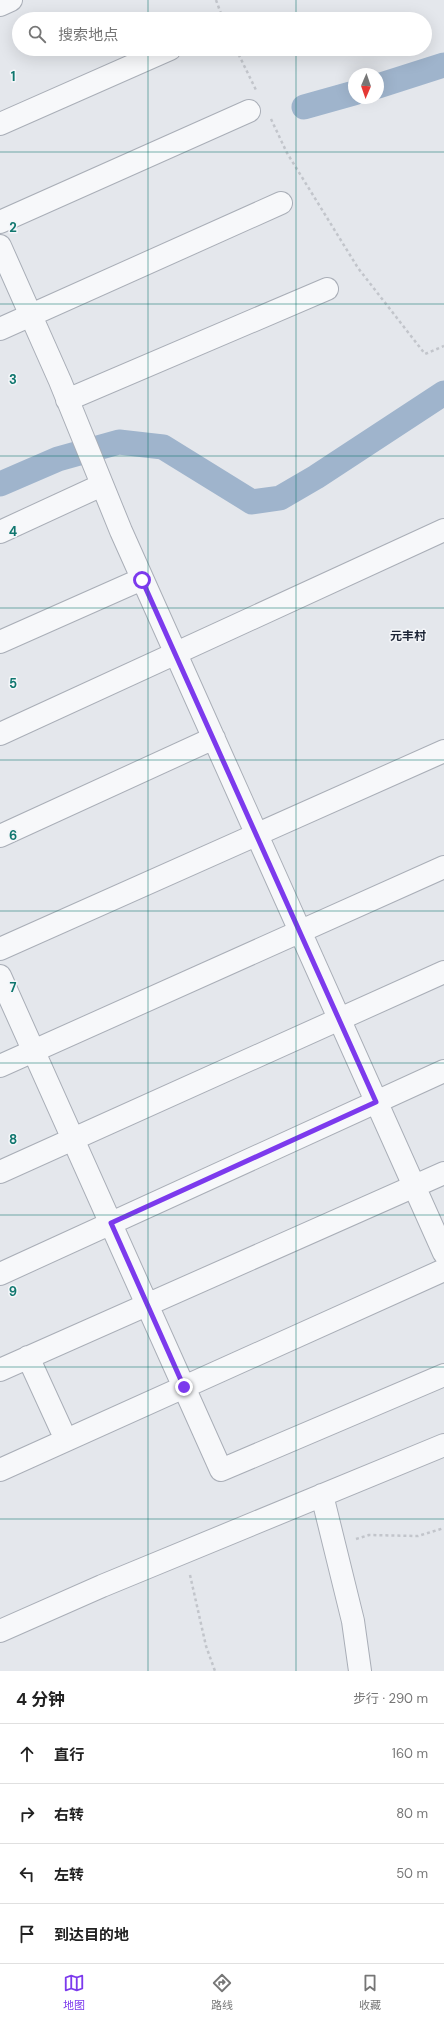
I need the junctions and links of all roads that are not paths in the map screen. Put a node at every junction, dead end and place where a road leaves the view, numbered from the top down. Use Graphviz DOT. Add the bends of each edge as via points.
graph roads {
  1 [pos="12,0"];
  2 [pos="0,5"];
  3 [pos="154,56"];
  4 [pos="249,111"];
  5 [pos="0,124"];
  6 [pos="281,204"];
  7 [pos="0,222"];
  8 [pos="0,246"];
  9 [pos="327,289"];
  10 [pos="31,316"];
  11 [pos="0,330"];
  12 [pos="71,408"];
  13 [pos="98,476"];
  14 [pos="444,530"];
  15 [pos="0,532"];
  16 [pos="142,580"];
  17 [pos="0,642"];
  18 [pos="176,653"];
  19 [pos="0,734"];
  20 [pos="214,738"];
  21 [pos="444,751"];
  22 [pos="256,834"];
  23 [pos="0,836"];
  24 [pos="444,867"];
  25 [pos="300,931"];
  26 [pos="0,949"];
  27 [pos="444,972"];
  28 [pos="0,976"];
  29 [pos="339,1019"];
  30 [pos="33,1051"];
  31 [pos="0,1066"];
  32 [pos="444,1071"];
  33 [pos="376,1102"];
  34 [pos="73,1139"];
  35 [pos="0,1172"];
  36 [pos="444,1173"];
  37 [pos="414,1186"];
  38 [pos="111,1223"];
  39 [pos="444,1253"];
  40 [pos="444,1270"];
  41 [pos="0,1274"];
  42 [pos="147,1305"];
  43 [pos="28,1357"];
  44 [pos="0,1370"];
  45 [pos="444,1375"];
  46 [pos="184,1387"];
  47 [pos="66,1440"];
  48 [pos="444,1445"];
  49 [pos="0,1470"];
  50 [pos="322,1495"];
  51 [pos="0,1631"];
  52 [pos="360,1671"];
  1 -- 2 [label="street"];
  3 -- 5 [label="street"];
  4 -- 7 [label="street"];
  6 -- 10 [label="street"];
  8 -- 10 [label="street"];
  9 -- 12 [label="street"];
  10 -- 11 [label="street"];
  10 -- 12 [label="street"];
  12 -- 13 [label="street"];
  13 -- 15 [label="street"];
  13 -- 16 [label="street"];
  14 -- 18 [label="street"];
  16 -- 17 [label="street"];
  16 -- 18 [label="street"];
  18 -- 19 [label="street"];
  18 -- 20 [label="street"];
  20 -- 22 [label="street"];
  20 -- 23 [label="street"];
  21 -- 22 [label="street"];
  22 -- 25 [label="street"];
  22 -- 26 [label="street"];
  24 -- 25 [label="street"];
  25 -- 29 [label="street"];
  25 -- 30 [label="street"];
  27 -- 29 [label="street"];
  28 -- 30 [label="street"];
  29 -- 33 [label="street"];
  29 -- 34 [label="street"];
  30 -- 31 [label="street"];
  30 -- 34 [label="street"];
  32 -- 33 [label="street"];
  33 -- 37 [label="street"];
  33 -- 38 [label="street"];
  34 -- 35 [label="street"];
  34 -- 38 [label="street"];
  36 -- 37 [label="street"];
  37 -- 39 [label="street"];
  37 -- 42 [label="street"];
  38 -- 41 [label="street"];
  38 -- 42 [label="street"];
  40 -- 46 [label="street"];
  42 -- 43 [label="street"];
  42 -- 46 [label="street"];
  43 -- 44 [label="street"];
  43 -- 47 [label="street"];
  45 -- 46 [label="street" via="221,1470"];
  46 -- 47 [label="street"];
  47 -- 49 [label="street"];
  48 -- 50 [label="street"];
  50 -- 51 [label="street"];
  50 -- 52 [label="street" via="354,1621"];
}
